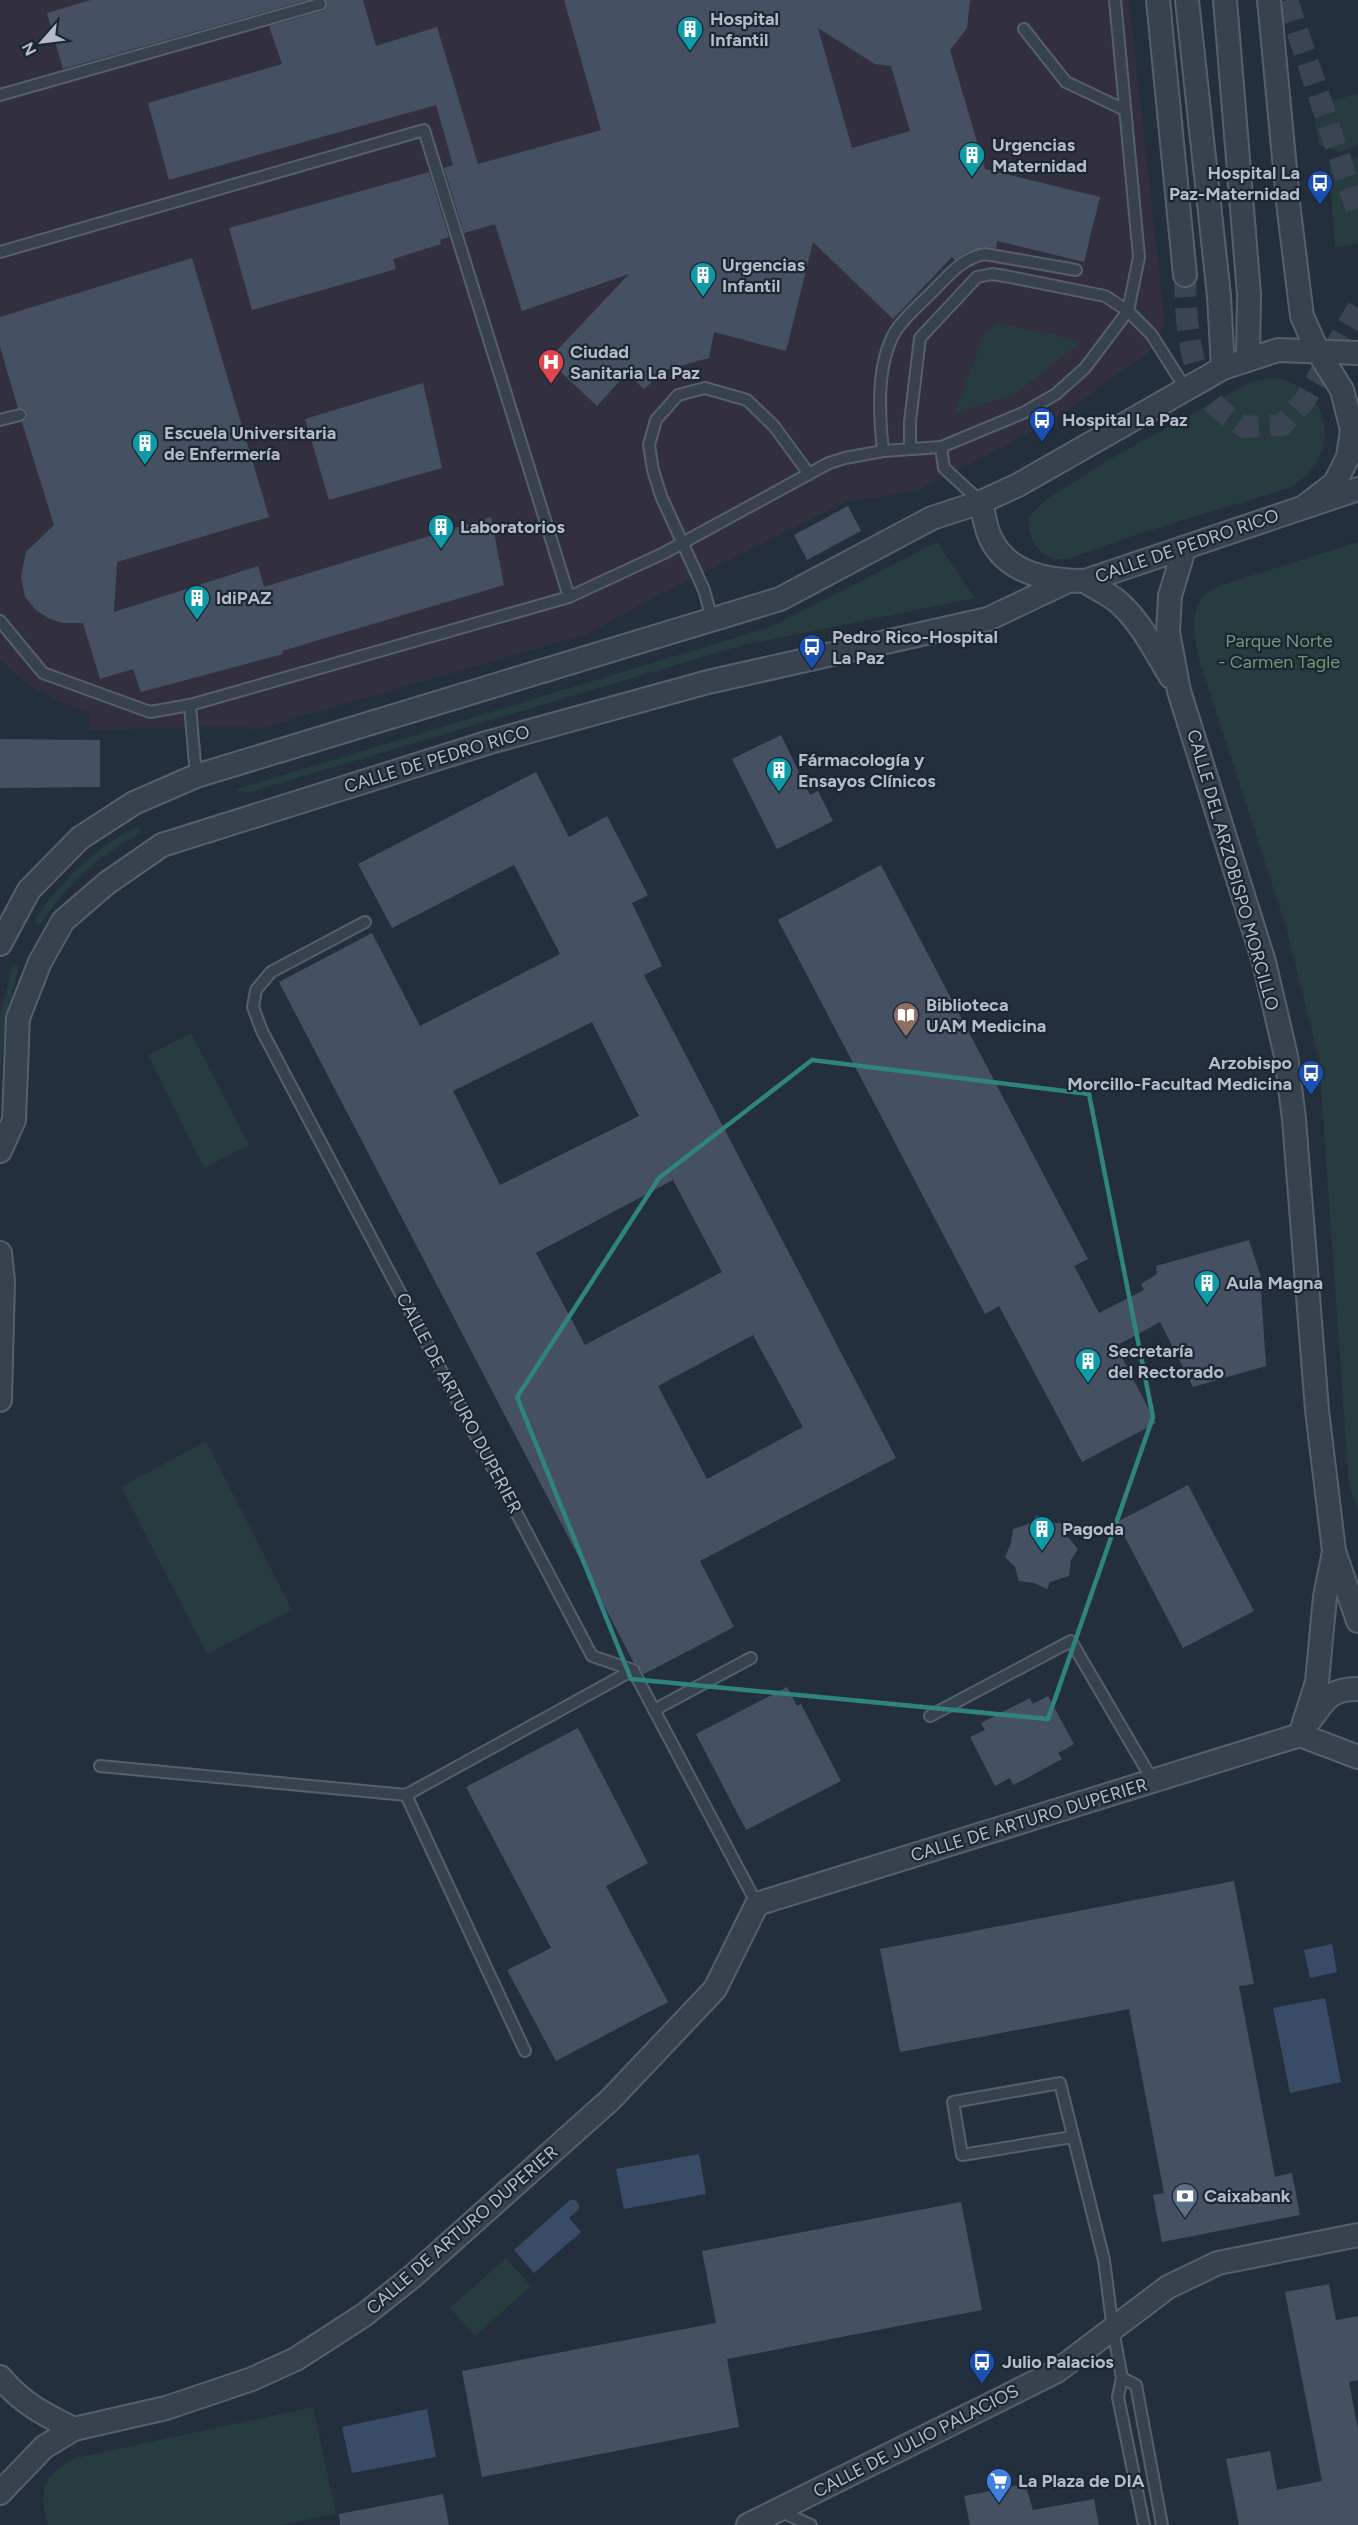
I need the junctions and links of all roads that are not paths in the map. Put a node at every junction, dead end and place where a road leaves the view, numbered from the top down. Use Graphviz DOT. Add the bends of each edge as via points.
graph roads {
  1 [pos="1115,0"];
  2 [pos="1158,0"];
  3 [pos="1187,0"];
  4 [pos="1225,0"];
  5 [pos="1269,0"];
  6 [pos="320,4"];
  7 [pos="1024,29"];
  8 [pos="0,95"];
  9 [pos="1125,110"];
  10 [pos="0,252"];
  11 [pos="1076,270"];
  12 [pos="1185,275"];
  13 [pos="1128,311"];
  14 [pos="1317,350"];
  15 [pos="1358,353"];
  16 [pos="1248,358"];
  17 [pos="1223,368"];
  18 [pos="1186,389"];
  19 [pos="20,414"];
  20 [pos="0,420"];
  21 [pos="940,447"];
  22 [pos="910,449"];
  23 [pos="883,451"];
  24 [pos="809,474"];
  25 [pos="1358,489"];
  26 [pos="981,502"];
  27 [pos="1305,506"];
  28 [pos="683,542"];
  29 [pos="1184,549"];
  30 [pos="1076,581"];
  31 [pos="569,597"];
  32 [pos="712,620"];
  33 [pos="0,621"];
  34 [pos="1179,691"];
  35 [pos="190,705"];
  36 [pos="196,776"];
  37 [pos="365,922"];
  38 [pos="0,944"];
  39 [pos="0,1151"];
  40 [pos="0,1253"];
  41 [pos="0,1400"];
  42 [pos="1334,1551"];
  43 [pos="1358,1621"];
  44 [pos="752,1658"];
  45 [pos="633,1670"];
  46 [pos="1358,1689"];
  47 [pos="654,1710"];
  48 [pos="930,1716"];
  49 [pos="1300,1735"];
  50 [pos="1358,1757"];
  51 [pos="100,1766"];
  52 [pos="1153,1781"];
  53 [pos="406,1795"];
  54 [pos="757,1904"];
  55 [pos="525,2051"];
  56 [pos="1072,2137"];
  57 [pos="1358,2235"];
  58 [pos="1113,2330"];
  59 [pos="0,2377"];
  60 [pos="1122,2378"];
  61 [pos="74,2428"];
  62 [pos="0,2493"];
  63 [pos="778,2510"];
  64 [pos="748,2525"];
  65 [pos="811,2525"];
  66 [pos="1144,2525"];
  67 [pos="1162,2525"];
  1 -- 9 [label="lane"];
  2 -- 12 [label="street"];
  3 -- 17 [label="street" via="1219,296"];
  4 -- 16 [label="street" via="1249,294"];
  5 -- 14 [label="street" via="1297,288 1302,316"];
  6 -- 8 [label="lane"];
  7 -- 9 [label="lane" via="1066,82"];
  9 -- 13 [label="lane" via="1139,257"];
  10 -- 31 [label="lane" via="424,130"];
  11 -- 23 [label="lane" via="985,254 956,267 896,331 886,353 880,426"];
  13 -- 18 [label="lane" via="1151,334"];
  13 -- 21 [label="lane" via="1085,368 1056,394 1023,413"];
  13 -- 22 [label="lane" via="1105,296 992,274 976,277 920,338"];
  14 -- 15 [label="street"];
  14 -- 16 [label="street" via="1278,350"];
  14 -- 27 [label="street, CALLE DE PEDRO RICO" via="1342,390 1352,430 1348,458 1335,483"];
  16 -- 17 [label="street"];
  17 -- 18 [label="street"];
  18 -- 26 [label="street"];
  19 -- 20 [label="lane"];
  21 -- 22 [label="lane"];
  21 -- 26 [label="lane" via="944,468"];
  22 -- 23 [label="lane"];
  23 -- 24 [label="lane" via="845,458"];
  24 -- 28 [label="lane"];
  24 -- 28 [label="lane" via="774,426 747,400 705,388 678,395 656,420 649,445 661,496"];
  25 -- 27 [label="street, CALLE DE PEDRO RICO"];
  26 -- 30 [label="street" via="990,537 1000,555 1016,568"];
  26 -- 32 [label="street" via="933,518 780,599"];
  27 -- 29 [label="street, CALLE DE PEDRO RICO"];
  28 -- 31 [label="lane"];
  28 -- 32 [label="lane"];
  29 -- 30 [label="street, CALLE DE PEDRO RICO"];
  29 -- 34 [label="street, CALLE DEL ARZOBISPO MORCILLO" via="1170,596 1168,632"];
  30 -- 34 [label="street, CALLE DEL ARZOBISPO MORCILLO" via="1116,601 1141,628"];
  30 -- 39 [label="street, CALLE DE PEDRO RICO" via="988,619 685,688 489,742 162,845 107,883 63,921 40,962 18,1018 14,1120"];
  31 -- 35 [label="lane"];
  32 -- 36 [label="street"];
  33 -- 35 [label="lane" via="43,673 150,712"];
  34 -- 42 [label="street, CALLE DEL ARZOBISPO MORCILLO" via="1261,952 1286,1056 1317,1410"];
  35 -- 36 [label="lane"];
  36 -- 38 [label="street" via="134,803 80,838 29,890"];
  37 -- 45 [label="lane, CALLE DE ARTURO DUPERIER" via="271,972 256,990 253,1007 262,1031 592,1656"];
  40 -- 41 [label="street"];
  42 -- 43 [label="street, CALLE DEL ARZOBISPO MORCILLO"];
  42 -- 49 [label="street, CALLE DEL ARZOBISPO MORCILLO" via="1325,1597 1317,1682"];
  44 -- 47 [label="lane"];
  45 -- 47 [label="lane"];
  45 -- 53 [label="lane"];
  46 -- 49 [label="street" via="1343,1689 1326,1698"];
  47 -- 54 [label="lane"];
  48 -- 52 [label="lane" via="1071,1641"];
  49 -- 50 [label="street"];
  49 -- 52 [label="street, CALLE DE ARTURO DUPERIER"];
  51 -- 53 [label="lane"];
  52 -- 54 [label="street, CALLE DE ARTURO DUPERIER"];
  53 -- 55 [label="lane"];
  54 -- 61 [label="street, CALLE DE ARTURO DUPERIER" via="715,1989 611,2099 364,2315 296,2359 252,2379 166,2408"];
  56 -- 56 [label="lane" via="962,2155 953,2102 1059,2083"];
  56 -- 58 [label="lane" via="1104,2260"];
  57 -- 58 [label="street, CALLE DE JULIO PALACIOS" via="1218,2262 1168,2287"];
  58 -- 60 [label="lane"];
  58 -- 63 [label="street, CALLE DE JULIO PALACIOS" via="1057,2371"];
  59 -- 61 [label="street" via="38,2412"];
  60 -- 66 [label="lane" via="1118,2397"];
  60 -- 67 [label="lane" via="1136,2385"];
  61 -- 62 [label="street, CALLE DE ARTURO DUPERIER" via="44,2447"];
  63 -- 64 [label="street, CALLE DE JULIO PALACIOS"];
  63 -- 65 [label="lane, CALLE DE JULIO PALACIOS"];
}
